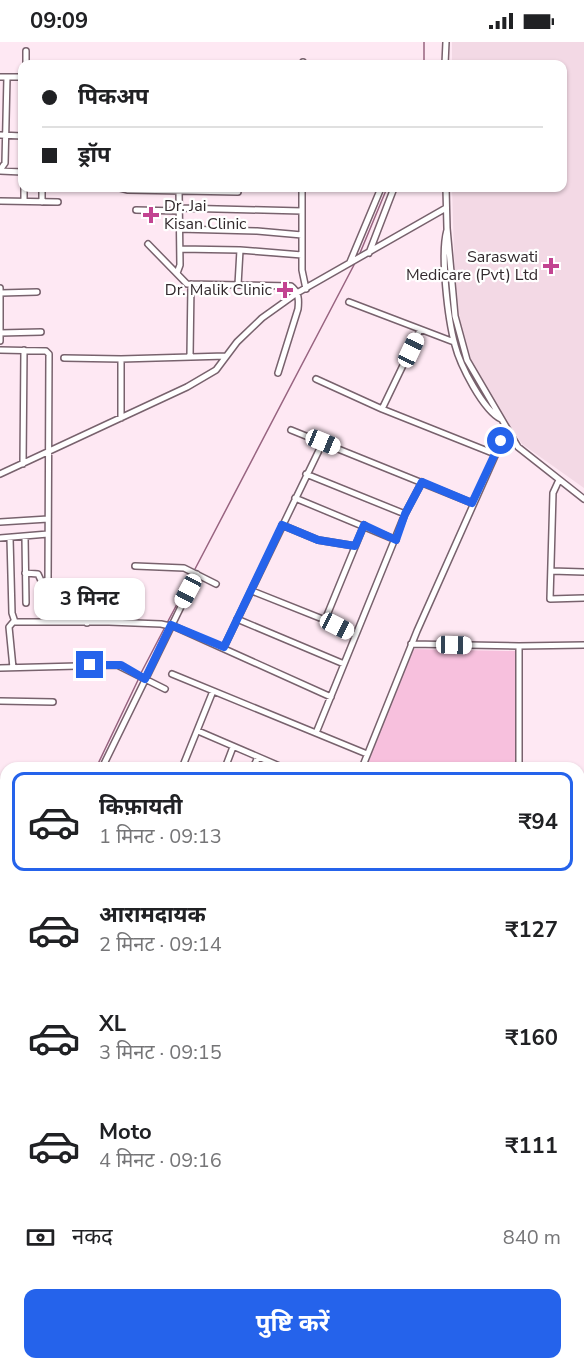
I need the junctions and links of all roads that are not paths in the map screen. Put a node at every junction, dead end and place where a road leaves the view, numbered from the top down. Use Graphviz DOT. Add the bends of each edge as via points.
graph roads {
  1 [pos="446,42"];
  2 [pos="26,51"];
  3 [pos="26,60"];
  4 [pos="445,60"];
  5 [pos="0,77"];
  6 [pos="8,77"];
  7 [pos="18,77"];
  8 [pos="3,135"];
  9 [pos="18,136"];
  10 [pos="0,170"];
  11 [pos="18,172"];
  12 [pos="24,192"];
  13 [pos="42,192"];
  14 [pos="179,192"];
  15 [pos="302,192"];
  16 [pos="446,192"];
  17 [pos="384,193"];
  18 [pos="0,201"];
  19 [pos="24,201"];
  20 [pos="42,202"];
  21 [pos="58,202"];
  22 [pos="446,208"];
  23 [pos="179,209"];
  24 [pos="136,210"];
  25 [pos="302,211"];
  26 [pos="447,228"];
  27 [pos="179,229"];
  28 [pos="302,235"];
  29 [pos="148,244"];
  30 [pos="180,249"];
  31 [pos="240,250"];
  32 [pos="366,254"];
  33 [pos="302,255"];
  34 [pos="353,261"];
  35 [pos="177,273"];
  36 [pos="191,284"];
  37 [pos="238,285"];
  38 [pos="306,289"];
  39 [pos="1,291"];
  40 [pos="37,292"];
  41 [pos="297,293"];
  42 [pos="349,302"];
  43 [pos="0,320"];
  44 [pos="420,330"];
  45 [pos="41,332"];
  46 [pos="0,333"];
  47 [pos="0,341"];
  48 [pos="454,342"];
  49 [pos="0,350"];
  50 [pos="24,350"];
  51 [pos="190,356"];
  52 [pos="226,356"];
  53 [pos="64,358"];
  54 [pos="121,359"];
  55 [pos="278,373"];
  56 [pos="316,379"];
  57 [pos="382,409"];
  58 [pos="122,418"];
  59 [pos="501,419"];
  60 [pos="507,429"];
  61 [pos="291,430"];
  62 [pos="323,442"];
  63 [pos="48,453"];
  64 [pos="495,454"];
  65 [pos="23,464"];
  66 [pos="0,474"];
  67 [pos="306,474"];
  68 [pos="559,480"];
  69 [pos="422,482"];
  70 [pos="295,498"];
  71 [pos="584,499"];
  72 [pos="472,503"];
  73 [pos="405,514"];
  74 [pos="48,519"];
  75 [pos="0,522"];
  76 [pos="282,525"];
  77 [pos="364,525"];
  78 [pos="48,534"];
  79 [pos="25,537"];
  80 [pos="0,538"];
  81 [pos="10,538"];
  82 [pos="396,540"];
  83 [pos="355,546"];
  84 [pos="135,566"];
  85 [pos="551,572"];
  86 [pos="584,572"];
  87 [pos="25,573"];
  88 [pos="196,573"];
  89 [pos="48,584"];
  90 [pos="216,584"];
  91 [pos="252,591"];
  92 [pos="584,598"];
  93 [pos="26,603"];
  94 [pos="237,619"];
  95 [pos="325,620"];
  96 [pos="14,621"];
  97 [pos="87,623"];
  98 [pos="168,625"];
  99 [pos="355,635"];
  100 [pos="411,644"];
  101 [pos="584,645"];
  102 [pos="519,646"];
  103 [pos="224,647"];
  104 [pos="344,664"];
  105 [pos="0,668"];
  106 [pos="14,668"];
  107 [pos="172,675"];
  108 [pos="141,677"];
  109 [pos="165,689"];
  110 [pos="213,691"];
  111 [pos="331,697"];
  112 [pos="0,701"];
  113 [pos="53,702"];
  114 [pos="198,730"];
  115 [pos="316,733"];
  116 [pos="233,747"];
  117 [pos="367,754"];
  118 [pos="258,758"];
  119 [pos="105,762"];
  120 [pos="185,762"];
  121 [pos="227,762"];
  122 [pos="256,762"];
  123 [pos="268,762"];
  124 [pos="364,762"];
  125 [pos="519,762"];
  1 -- 4 [label="street"];
  2 -- 3 [label="street"];
  5 -- 6 [label="street"];
  6 -- 7 [label="street"];
  6 -- 8 [label="street"];
  8 -- 9 [label="street"];
  8 -- 10 [label="street" via="5,165"];
  10 -- 11 [label="street"];
  12 -- 19 [label="street"];
  13 -- 20 [label="street"];
  14 -- 23 [label="street"];
  15 -- 25 [label="street"];
  16 -- 22 [label="street"];
  17 -- 32 [label="street"];
  17 -- 34 [label="street"];
  18 -- 19 [label="street"];
  19 -- 20 [label="street"];
  20 -- 21 [label="street"];
  22 -- 26 [label="street"];
  22 -- 32 [label="street"];
  23 -- 24 [label="street"];
  23 -- 25 [label="street"];
  23 -- 27 [label="street"];
  25 -- 28 [label="street"];
  26 -- 48 [label="street" via="445,262"];
  26 -- 59 [label="street" via="460,338 467,360"];
  27 -- 28 [label="street"];
  27 -- 30 [label="street"];
  28 -- 33 [label="street"];
  29 -- 35 [label="street"];
  30 -- 31 [label="street"];
  30 -- 35 [label="street"];
  31 -- 33 [label="street"];
  31 -- 37 [label="street"];
  32 -- 34 [label="street"];
  33 -- 38 [label="street"];
  34 -- 38 [label="street"];
  35 -- 36 [label="street"];
  36 -- 37 [label="street"];
  36 -- 51 [label="street"];
  37 -- 41 [label="street" via="291,286"];
  38 -- 41 [label="street"];
  39 -- 40 [label="street"];
  39 -- 43 [label="street"];
  41 -- 52 [label="street" via="262,318"];
  41 -- 55 [label="street" via="298,309"];
  42 -- 44 [label="street"];
  43 -- 46 [label="street"];
  44 -- 48 [label="street"];
  44 -- 57 [label="street"];
  45 -- 46 [label="street"];
  46 -- 47 [label="street"];
  48 -- 59 [label="street" via="469,377 492,413"];
  49 -- 50 [label="street"];
  50 -- 63 [label="street" via="48,354"];
  50 -- 65 [label="street"];
  51 -- 52 [label="street"];
  51 -- 54 [label="street"];
  52 -- 58 [label="street" via="204,378"];
  53 -- 54 [label="street"];
  54 -- 58 [label="street"];
  56 -- 57 [label="street"];
  57 -- 64 [label="street"];
  58 -- 63 [label="street"];
  59 -- 60 [label="street"];
  60 -- 64 [label="street"];
  60 -- 68 [label="street" via="518,447"];
  61 -- 62 [label="street"];
  62 -- 67 [label="street"];
  62 -- 69 [label="street"];
  63 -- 65 [label="street"];
  63 -- 74 [label="street"];
  64 -- 72 [label="street"];
  65 -- 66 [label="street"];
  67 -- 70 [label="street"];
  67 -- 73 [label="street"];
  68 -- 71 [label="street"];
  68 -- 85 [label="street" via="553,493"];
  69 -- 72 [label="street"];
  69 -- 73 [label="street"];
  70 -- 76 [label="street"];
  70 -- 77 [label="street"];
  72 -- 100 [label="street"];
  73 -- 82 [label="street"];
  74 -- 75 [label="street"];
  74 -- 78 [label="street"];
  76 -- 83 [label="street" via="318,540"];
  76 -- 91 [label="street"];
  77 -- 82 [label="street"];
  77 -- 83 [label="street"];
  78 -- 79 [label="street"];
  78 -- 89 [label="street"];
  79 -- 81 [label="street"];
  79 -- 87 [label="street"];
  80 -- 81 [label="street"];
  81 -- 96 [label="street"];
  82 -- 99 [label="street"];
  83 -- 95 [label="street"];
  84 -- 88 [label="street" via="176,567"];
  85 -- 86 [label="street"];
  85 -- 92 [label="street" via="550,599"];
  87 -- 89 [label="street" via="38,574 41,584"];
  87 -- 93 [label="street"];
  88 -- 90 [label="street"];
  88 -- 98 [label="street"];
  89 -- 97 [label="street" via="87,585"];
  91 -- 94 [label="street"];
  91 -- 95 [label="street"];
  94 -- 103 [label="street"];
  94 -- 104 [label="street"];
  95 -- 99 [label="street"];
  96 -- 97 [label="street"];
  96 -- 106 [label="street" via="9,627"];
  97 -- 98 [label="street"];
  98 -- 103 [label="street"];
  98 -- 108 [label="street"];
  99 -- 104 [label="street"];
  100 -- 102 [label="street"];
  100 -- 117 [label="street"];
  101 -- 102 [label="street"];
  102 -- 125 [label="street"];
  103 -- 111 [label="street"];
  104 -- 111 [label="street"];
  105 -- 106 [label="street"];
  106 -- 108 [label="street" via="113,664"];
  107 -- 110 [label="street"];
  108 -- 109 [label="street"];
  108 -- 119 [label="street"];
  110 -- 114 [label="street"];
  110 -- 115 [label="street"];
  111 -- 115 [label="street"];
  112 -- 113 [label="street"];
  114 -- 116 [label="street"];
  114 -- 120 [label="street"];
  115 -- 117 [label="street"];
  116 -- 118 [label="street"];
  116 -- 121 [label="street"];
  117 -- 124 [label="street"];
  118 -- 122 [label="street"];
  118 -- 123 [label="street"];
}
